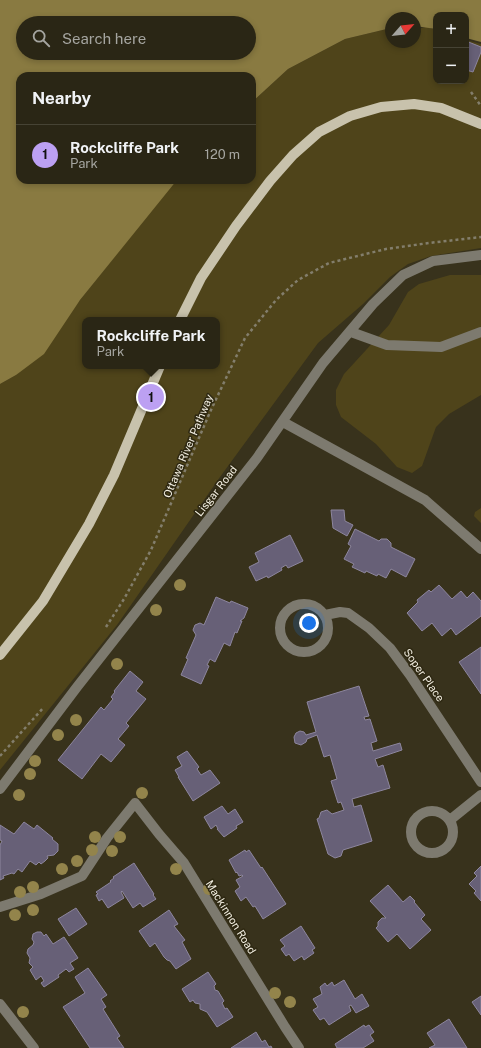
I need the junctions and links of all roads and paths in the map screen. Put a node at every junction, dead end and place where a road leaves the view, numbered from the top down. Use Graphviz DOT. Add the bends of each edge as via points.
graph roads {
  1 [pos="471,92"];
  2 [pos="481,106"];
  3 [pos="481,124"];
  4 [pos="481,238"];
  5 [pos="481,255"];
  6 [pos="182,317"];
  7 [pos="351,332"];
  8 [pos="481,332"];
  9 [pos="159,369"];
  10 [pos="283,422"];
  11 [pos="481,549"];
  12 [pos="324,615"];
  13 [pos="104,630"];
  14 [pos="0,655"];
  15 [pos="47,704"];
  16 [pos="0,756"];
  17 [pos="481,782"];
  18 [pos="0,789"];
  19 [pos="481,795"];
  20 [pos="450,820"];
  21 [pos="0,907"];
  22 [pos="0,1004"];
  23 [pos="34,1048"];
  24 [pos="299,1048"];
  1 -- 2 [label="path"];
  3 -- 6 [label="main road" via="441,108 414,104 382,107 350,116 319,132 270,180 201,278"];
  4 -- 13 [label="path, Ottawa River Pathway" via="429,242 329,263 298,280 276,300 245,338 210,412 151,550"];
  5 -- 7 [label="street, Lisgar Road" via="433,261 403,275 373,304"];
  7 -- 8 [label="street" via="387,345 441,347"];
  7 -- 10 [label="street, Lisgar Road" via="323,363"];
  9 -- 14 [label="main road" via="114,475 88,524 43,601"];
  10 -- 11 [label="street" via="425,500"];
  10 -- 18 [label="street, Lisgar Road"];
  12 -- 12 [label="street" via="319,609 305,604 291,608 282,620 280,628 285,642 298,651 314,650 326,638 328,622"];
  12 -- 17 [label="street, Soper Place" via="340,612 348,614 369,628 390,648"];
  15 -- 16 [label="path"];
  19 -- 20 [label="street"];
  20 -- 20 [label="street" via="454,833 444,850 425,852 414,843 411,829 417,816 431,810 445,814"];
  21 -- 24 [label="street, Mackinnon Road" via="41,894 82,876 107,838 135,803 184,862"];
  22 -- 23 [label="street"];
}
